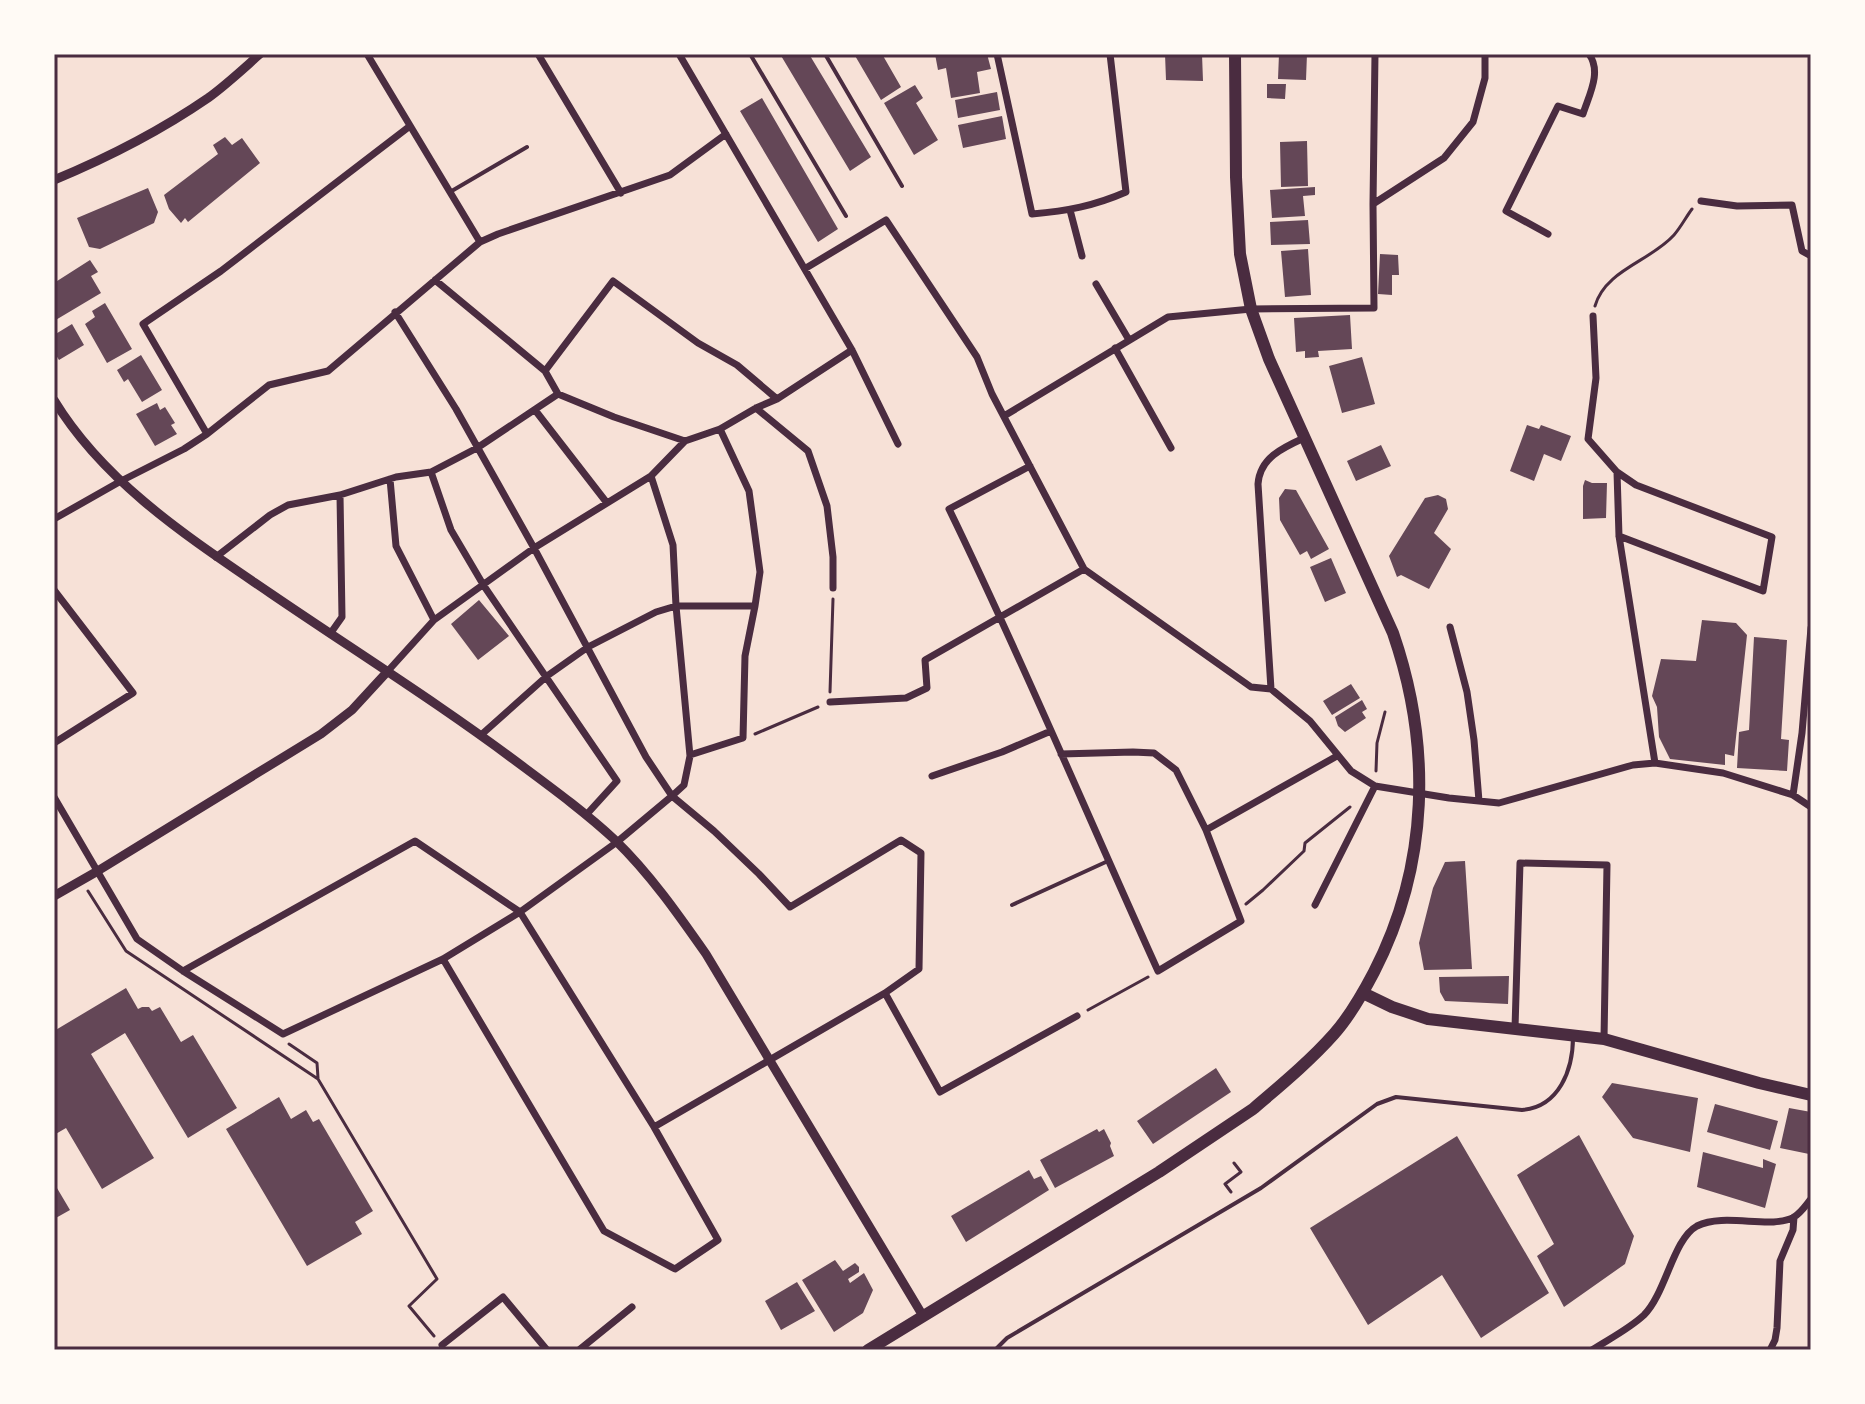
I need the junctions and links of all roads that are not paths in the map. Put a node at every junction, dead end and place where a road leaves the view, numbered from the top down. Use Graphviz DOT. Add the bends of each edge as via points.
graph roads {
  1 [pos="260,54"];
  2 [pos="367,54"];
  3 [pos="538,54"];
  4 [pos="679,54"];
  5 [pos="750,54"];
  6 [pos="825,54"];
  7 [pos="997,54"];
  8 [pos="1110,54"];
  9 [pos="1235,54"];
  10 [pos="1375,54"];
  11 [pos="1485,54"];
  12 [pos="1589,54"];
  13 [pos="410,126"];
  14 [pos="726,134"];
  15 [pos="527,147"];
  16 [pos="54,180"];
  17 [pos="902,186"];
  18 [pos="450,192"];
  19 [pos="621,193"];
  20 [pos="1701,201"];
  21 [pos="1373,204"];
  22 [pos="1070,210"];
  23 [pos="846,216"];
  24 [pos="1548,234"];
  25 [pos="480,242"];
  26 [pos="1082,256"];
  27 [pos="1811,256"];
  28 [pos="806,268"];
  29 [pos="435,280"];
  30 [pos="1096,284"];
  31 [pos="1251,309"];
  32 [pos="395,312"];
  33 [pos="1593,316"];
  34 [pos="1129,340"];
  35 [pos="1115,348"];
  36 [pos="852,350"];
  37 [pos="545,371"];
  38 [pos="558,394"];
  39 [pos="777,399"];
  40 [pos="54,400"];
  41 [pos="756,408"];
  42 [pos="535,410"];
  43 [pos="1004,416"];
  44 [pos="720,429"];
  45 [pos="207,434"];
  46 [pos="1304,438"];
  47 [pos="685,441"];
  48 [pos="898,444"];
  49 [pos="477,448"];
  50 [pos="1171,448"];
  51 [pos="1030,466"];
  52 [pos="431,472"];
  53 [pos="1617,472"];
  54 [pos="651,476"];
  55 [pos="390,479"];
  56 [pos="121,481"];
  57 [pos="340,495"];
  58 [pos="607,503"];
  59 [pos="54,519"];
  60 [pos="1619,536"];
  61 [pos="534,548"];
  62 [pos="216,557"];
  63 [pos="1084,569"];
  64 [pos="484,586"];
  65 [pos="833,588"];
  66 [pos="56,596"];
  67 [pos="676,606"];
  68 [pos="755,606"];
  69 [pos="1001,616"];
  70 [pos="434,620"];
  71 [pos="1450,627"];
  72 [pos="1811,628"];
  73 [pos="330,634"];
  74 [pos="588,647"];
  75 [pos="387,672"];
  76 [pos="547,676"];
  77 [pos="1271,689"];
  78 [pos="830,702"];
  79 [pos="1051,731"];
  80 [pos="481,735"];
  81 [pos="54,743"];
  82 [pos="1061,754"];
  83 [pos="690,755"];
  84 [pos="1337,756"];
  85 [pos="1798,761"];
  86 [pos="1811,762"];
  87 [pos="1655,763"];
  88 [pos="932,776"];
  89 [pos="1375,786"];
  90 [pos="1793,795"];
  91 [pos="672,796"];
  92 [pos="54,797"];
  93 [pos="1479,801"];
  94 [pos="1811,807"];
  95 [pos="587,814"];
  96 [pos="1206,830"];
  97 [pos="617,842"];
  98 [pos="1108,861"];
  99 [pos="96,872"];
  100 [pos="54,896"];
  101 [pos="1012,905"];
  102 [pos="1315,905"];
  103 [pos="520,912"];
  104 [pos="443,959"];
  105 [pos="183,971"];
  106 [pos="885,993"];
  107 [pos="1363,993"];
  108 [pos="1077,1016"];
  109 [pos="1515,1028"];
  110 [pos="1573,1035"];
  111 [pos="1604,1039"];
  112 [pos="769,1060"];
  113 [pos="1811,1095"];
  114 [pos="654,1127"];
  115 [pos="1811,1199"];
  116 [pos="1794,1217"];
  117 [pos="632,1307"];
  118 [pos="923,1316"];
  119 [pos="442,1345"];
  120 [pos="547,1350"];
  121 [pos="579,1350"];
  122 [pos="868,1350"];
  123 [pos="995,1350"];
  124 [pos="1592,1350"];
  125 [pos="1770,1350"];
  1 -- 16 [label="street" via="210,97 154,132"];
  2 -- 13 [label="street"];
  3 -- 19 [label="street"];
  4 -- 14 [label="street"];
  5 -- 23 [label="lane"];
  6 -- 17 [label="lane"];
  7 -- 22 [label="street" via="1032,214"];
  8 -- 22 [label="street" via="1126,192"];
  9 -- 31 [label="main road" via="1240,254"];
  10 -- 21 [label="street"];
  11 -- 21 [label="street" via="1485,78 1473,122 1444,158"];
  12 -- 24 [label="street" via="1596,73 1583,114 1558,106 1506,211"];
  13 -- 18 [label="street"];
  13 -- 45 [label="street" via="143,324"];
  14 -- 19 [label="street" via="670,175"];
  14 -- 28 [label="street"];
  15 -- 18 [label="lane"];
  18 -- 25 [label="street"];
  19 -- 25 [label="street"];
  20 -- 27 [label="street" via="1792,205 1802,251"];
  21 -- 31 [label="street" via="1374,308"];
  22 -- 26 [label="street"];
  25 -- 29 [label="street"];
  28 -- 36 [label="street"];
  28 -- 43 [label="street" via="886,220 977,357"];
  29 -- 32 [label="street"];
  29 -- 37 [label="street"];
  30 -- 34 [label="street"];
  31 -- 34 [label="street" via="1168,317"];
  31 -- 46 [label="main road"];
  32 -- 45 [label="street" via="328,371 269,385"];
  32 -- 49 [label="street"];
  33 -- 53 [label="street" via="1596,378 1588,439"];
  34 -- 35 [label="street"];
  35 -- 43 [label="street"];
  35 -- 50 [label="street"];
  36 -- 39 [label="street"];
  36 -- 48 [label="street"];
  37 -- 38 [label="street"];
  37 -- 39 [label="street" via="613,281 737,365"];
  38 -- 42 [label="street"];
  38 -- 47 [label="street"];
  39 -- 41 [label="street"];
  40 -- 56 [label="street"];
  41 -- 44 [label="street"];
  41 -- 65 [label="street" via="808,451 827,506"];
  42 -- 49 [label="street"];
  42 -- 58 [label="street"];
  43 -- 51 [label="street"];
  44 -- 47 [label="street"];
  44 -- 68 [label="street" via="749,491 760,572"];
  45 -- 56 [label="street"];
  46 -- 77 [label="street" via="1271,456 1259,475"];
  46 -- 107 [label="main road" via="1393,633 1416,732 1418,816 1412,867 1388,944"];
  47 -- 54 [label="street"];
  49 -- 52 [label="street"];
  49 -- 61 [label="street"];
  51 -- 63 [label="street"];
  51 -- 69 [label="street" via="949,509"];
  52 -- 55 [label="street"];
  52 -- 64 [label="street" via="451,530"];
  53 -- 60 [label="street"];
  53 -- 60 [label="street" via="1636,485 1772,537 1763,591"];
  54 -- 58 [label="street"];
  54 -- 67 [label="street" via="673,545"];
  55 -- 57 [label="street"];
  55 -- 70 [label="street" via="396,546"];
  56 -- 59 [label="street"];
  56 -- 62 [label="street"];
  57 -- 62 [label="street" via="288,505"];
  57 -- 73 [label="street" via="342,617"];
  58 -- 61 [label="street"];
  60 -- 87 [label="street"];
  61 -- 64 [label="street"];
  61 -- 74 [label="street"];
  62 -- 73 [label="street"];
  63 -- 69 [label="street"];
  63 -- 77 [label="street" via="1251,687"];
  64 -- 70 [label="street"];
  64 -- 76 [label="street"];
  66 -- 81 [label="street" via="133,693"];
  67 -- 68 [label="street"];
  67 -- 74 [label="street"];
  67 -- 83 [label="street"];
  68 -- 83 [label="street" via="745,656 743,738"];
  69 -- 78 [label="street" via="925,660 927,688 906,698"];
  69 -- 79 [label="street"];
  70 -- 75 [label="street"];
  71 -- 93 [label="street" via="1467,692"];
  72 -- 85 [label="street"];
  73 -- 75 [label="street"];
  74 -- 76 [label="street"];
  74 -- 91 [label="street"];
  75 -- 80 [label="street"];
  75 -- 99 [label="street" via="321,734"];
  76 -- 80 [label="street"];
  76 -- 95 [label="street" via="617,781"];
  77 -- 84 [label="street" via="1310,721"];
  79 -- 82 [label="street"];
  79 -- 88 [label="street"];
  80 -- 95 [label="street"];
  82 -- 96 [label="street" via="1154,753 1176,770"];
  82 -- 98 [label="street"];
  83 -- 91 [label="street" via="684,785"];
  84 -- 89 [label="street"];
  84 -- 96 [label="street"];
  85 -- 86 [label="street"];
  85 -- 90 [label="street"];
  87 -- 90 [label="street" via="1723,773"];
  87 -- 93 [label="street" via="1499,803"];
  89 -- 93 [label="street"];
  89 -- 102 [label="street"];
  90 -- 94 [label="street"];
  91 -- 97 [label="street"];
  91 -- 106 [label="street" via="790,907 901,840 921,853 919,969"];
  92 -- 99 [label="street"];
  95 -- 97 [label="street"];
  96 -- 98 [label="street" via="1241,921 1158,971"];
  97 -- 103 [label="street"];
  97 -- 112 [label="street" via="678,913"];
  98 -- 101 [label="lane"];
  99 -- 100 [label="street"];
  99 -- 105 [label="street" via="137,939"];
  103 -- 104 [label="street"];
  103 -- 105 [label="street" via="415,841"];
  103 -- 114 [label="street"];
  104 -- 105 [label="street" via="283,1034"];
  104 -- 114 [label="street" via="604,1231 675,1269 718,1240"];
  106 -- 108 [label="street" via="940,1092"];
  106 -- 112 [label="street"];
  107 -- 109 [label="main road" via="1428,1019"];
  107 -- 118 [label="main road" via="1334,1034 1253,1109"];
  109 -- 110 [label="main road"];
  109 -- 111 [label="street" via="1520,863 1607,865"];
  110 -- 111 [label="main road"];
  110 -- 123 [label="lane" via="1573,1053 1560,1089 1540,1105 1522,1110 1396,1097 1377,1104 1261,1188 1007,1338"];
  111 -- 113 [label="main road"];
  112 -- 114 [label="street"];
  112 -- 118 [label="street"];
  115 -- 116 [label="street"];
  116 -- 124 [label="street" via="1721,1220 1693,1228 1644,1315"];
  116 -- 125 [label="street" via="1780,1261 1777,1328"];
  117 -- 121 [label="street"];
  118 -- 122 [label="main road"];
  119 -- 120 [label="street" via="503,1297"];
}
